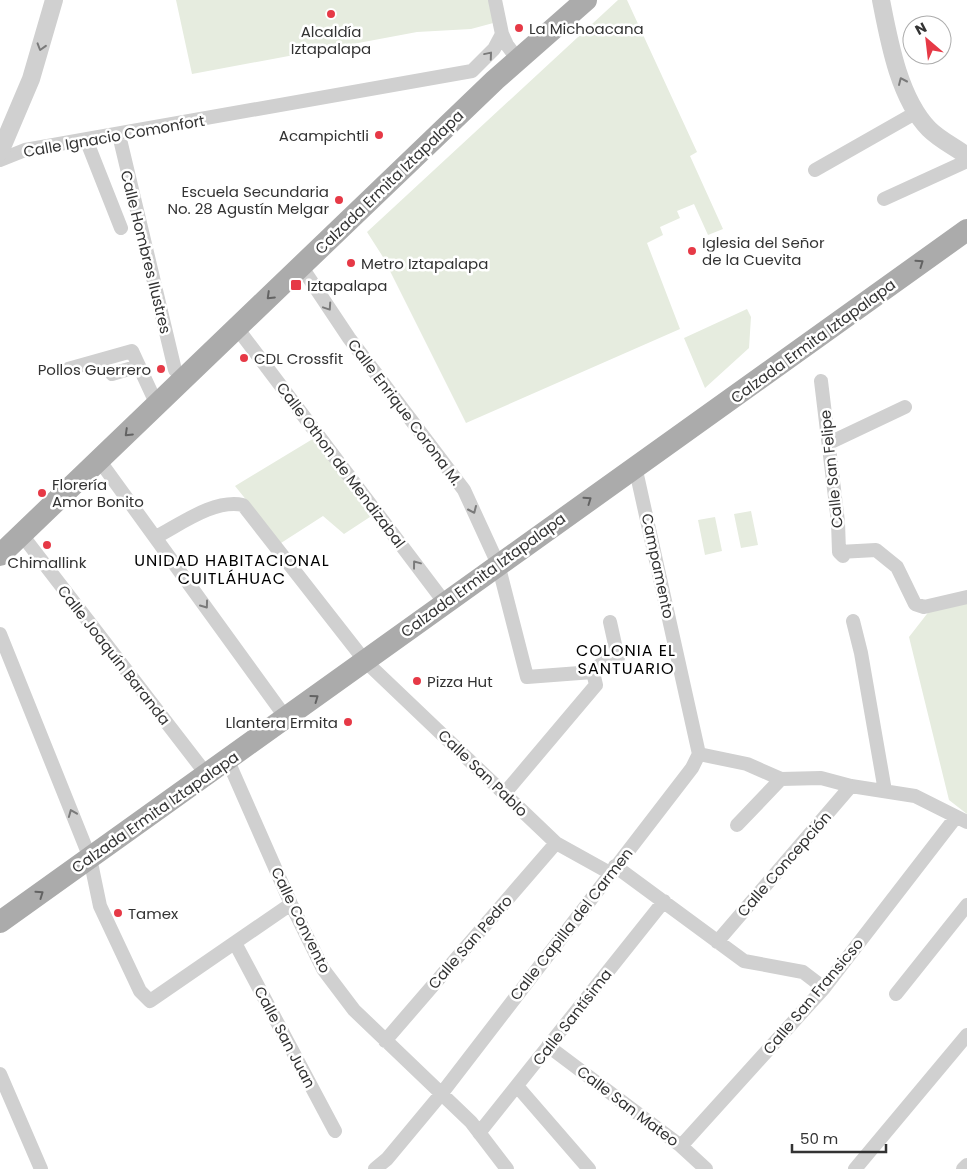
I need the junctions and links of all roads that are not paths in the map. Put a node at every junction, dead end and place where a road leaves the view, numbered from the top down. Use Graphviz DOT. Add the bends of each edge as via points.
graph roads {
  1 [pos="54,0"];
  2 [pos="495,0"];
  3 [pos="586,0"];
  4 [pos="881,0"];
  5 [pos="502,34"];
  6 [pos="525,56"];
  7 [pos="495,80"];
  8 [pos="917,112"];
  9 [pos="120,138"];
  10 [pos="89,147"];
  11 [pos="4,156"];
  12 [pos="967,156"];
  13 [pos="967,161"];
  14 [pos="815,170"];
  15 [pos="884,199"];
  16 [pos="121,228"];
  17 [pos="967,230"];
  18 [pos="301,266"];
  19 [pos="237,328"];
  20 [pos="138,366"];
  21 [pos="68,369"];
  22 [pos="175,370"];
  23 [pos="112,374"];
  24 [pos="821,381"];
  25 [pos="157,405"];
  26 [pos="905,407"];
  27 [pos="829,443"];
  28 [pos="99,460"];
  29 [pos="636,466"];
  30 [pos="22,535"];
  31 [pos="156,537"];
  32 [pos="0,555"];
  33 [pos="498,564"];
  34 [pos="967,598"];
  35 [pos="445,602"];
  36 [pos="853,621"];
  37 [pos="610,622"];
  38 [pos="0,634"];
  39 [pos="365,661"];
  40 [pos="593,672"];
  41 [pos="286,718"];
  42 [pos="699,754"];
  43 [pos="228,761"];
  44 [pos="207,775"];
  45 [pos="781,779"];
  46 [pos="851,786"];
  47 [pos="886,791"];
  48 [pos="504,794"];
  49 [pos="961,820"];
  50 [pos="737,825"];
  51 [pos="556,843"];
  52 [pos="90,858"];
  53 [pos="613,870"];
  54 [pos="664,901"];
  55 [pos="291,904"];
  56 [pos="967,905"];
  57 [pos="0,922"];
  58 [pos="717,942"];
  59 [pos="235,943"];
  60 [pos="824,988"];
  61 [pos="896,994"];
  62 [pos="967,1035"];
  63 [pos="385,1041"];
  64 [pos="548,1046"];
  65 [pos="1,1078"];
  66 [pos="517,1086"];
  67 [pos="442,1092"];
  68 [pos="335,1131"];
  69 [pos="479,1133"];
  70 [pos="681,1146"];
  71 [pos="967,1164"];
  72 [pos="42,1169"];
  73 [pos="375,1169"];
  74 [pos="507,1169"];
  75 [pos="589,1169"];
  76 [pos="706,1169"];
  77 [pos="855,1169"];
  78 [pos="963,1169"];
  1 -- 11 [label="street, one-way"];
  2 -- 5 [label="street"];
  3 -- 6 [label="main road, Calzada Ermita Iztapalapa"];
  8 -- 4 [label="street, one-way" via="901,80"];
  5 -- 6 [label="street" via="516,56"];
  9 -- 5 [label="street, Calle Ignacio Comonfort, one-way" via="472,71 494,49"];
  6 -- 7 [label="main road, Calzada Ermita Iztapalapa"];
  7 -- 9 [label="street, Calle Ignacio Comonfort" via="474,80"];
  7 -- 18 [label="main road, Calzada Ermita Iztapalapa"];
  8 -- 12 [label="street" via="929,129"];
  8 -- 14 [label="street"];
  9 -- 10 [label="street, Calle Ignacio Comonfort"];
  9 -- 11 [label="street, Calle Ignacio Comonfort" via="25,150"];
  9 -- 22 [label="street, Calle Hombres Ilustres"];
  10 -- 11 [label="street, Calle Ignacio Comonfort" via="20,159"];
  10 -- 16 [label="street"];
  13 -- 15 [label="street"];
  29 -- 17 [label="main road, Calzada Ermita Iztapalapa, one-way"];
  18 -- 19 [label="main road, Calzada Ermita Iztapalapa, one-way"];
  18 -- 33 [label="street, Calle Enrique Corona M., one-way" via="349,338 464,490"];
  19 -- 25 [label="main road, Calzada Ermita Iztapalapa"];
  35 -- 19 [label="street, Calle Othon de Mendizabal, one-way"];
  20 -- 21 [label="street" via="132,351"];
  20 -- 23 [label="street"];
  20 -- 25 [label="street"];
  24 -- 27 [label="street, Calle San Felipe"];
  25 -- 28 [label="main road, Calzada Ermita Iztapalapa, one-way"];
  26 -- 27 [label="street"];
  27 -- 34 [label="street, Calle San Felipe" via="841,554 876,550 897,567 915,604 924,607"];
  28 -- 30 [label="main road, Calzada Ermita Iztapalapa"];
  28 -- 31 [label="street"];
  33 -- 29 [label="main road, Calzada Ermita Iztapalapa, one-way"];
  29 -- 42 [label="street, Campamento"];
  30 -- 32 [label="main road, Calzada Ermita Iztapalapa"];
  30 -- 44 [label="street, Calle Joaquín Baranda"];
  31 -- 39 [label="street, Calle San Pablo" via="208,511 234,503 243,505"];
  31 -- 41 [label="street, one-way"];
  33 -- 35 [label="main road, Calzada Ermita Iztapalapa"];
  33 -- 40 [label="street, Calle Enrique Corona M." via="527,677"];
  35 -- 39 [label="main road, Calzada Ermita Iztapalapa"];
  36 -- 47 [label="street"];
  37 -- 40 [label="street" via="618,658 602,663"];
  52 -- 38 [label="street, one-way"];
  41 -- 39 [label="main road, Calzada Ermita Iztapalapa, one-way"];
  39 -- 48 [label="street, Calle San Pablo"];
  40 -- 48 [label="street" via="596,685"];
  41 -- 43 [label="main road, Calzada Ermita Iztapalapa"];
  42 -- 45 [label="street" via="747,764"];
  42 -- 53 [label="street, Calle Capilla del Carmen" via="692,768"];
  43 -- 44 [label="main road, Calzada Ermita Iztapalapa"];
  43 -- 55 [label="street, Calle Convento"];
  44 -- 52 [label="main road, Calzada Ermita Iztapalapa"];
  45 -- 46 [label="street" via="821,778"];
  45 -- 50 [label="street"];
  46 -- 47 [label="street"];
  46 -- 58 [label="street, Calle Concepción"];
  47 -- 49 [label="street" via="915,796"];
  48 -- 51 [label="street, Calle San Pablo"];
  49 -- 60 [label="street, Calle San Fransicso"];
  51 -- 53 [label="street, Calle San Pablo"];
  51 -- 63 [label="street, Calle San Pedro"];
  57 -- 52 [label="main road, Calzada Ermita Iztapalapa, one-way"];
  52 -- 59 [label="street" via="100,906 140,991 150,1001"];
  53 -- 54 [label="street, Calle San Pablo"];
  53 -- 67 [label="street, Calle Capilla del Carmen"];
  54 -- 58 [label="street, Calle San Pablo"];
  54 -- 64 [label="street, Calle Santísima"];
  55 -- 59 [label="street"];
  55 -- 63 [label="street, Calle Convento" via="323,969 354,1010"];
  56 -- 61 [label="street"];
  58 -- 60 [label="street, Calle San Pablo" via="744,961 803,972"];
  59 -- 68 [label="street, Calle San Juan"];
  60 -- 70 [label="street, Calle San Fransicso"];
  62 -- 77 [label="street"];
  63 -- 67 [label="street, Calle Convento"];
  64 -- 66 [label="street, Calle Santísima"];
  64 -- 70 [label="street, Calle San Mateo"];
  65 -- 72 [label="street"];
  66 -- 69 [label="street, Calle Santísima"];
  66 -- 75 [label="street"];
  67 -- 69 [label="street, Calle Convento"];
  67 -- 73 [label="street, Calle Capilla del Carmen"];
  69 -- 74 [label="street, Calle Convento"];
  70 -- 76 [label="street, Calle San Mateo"];
  71 -- 78 [label="street"];
}
